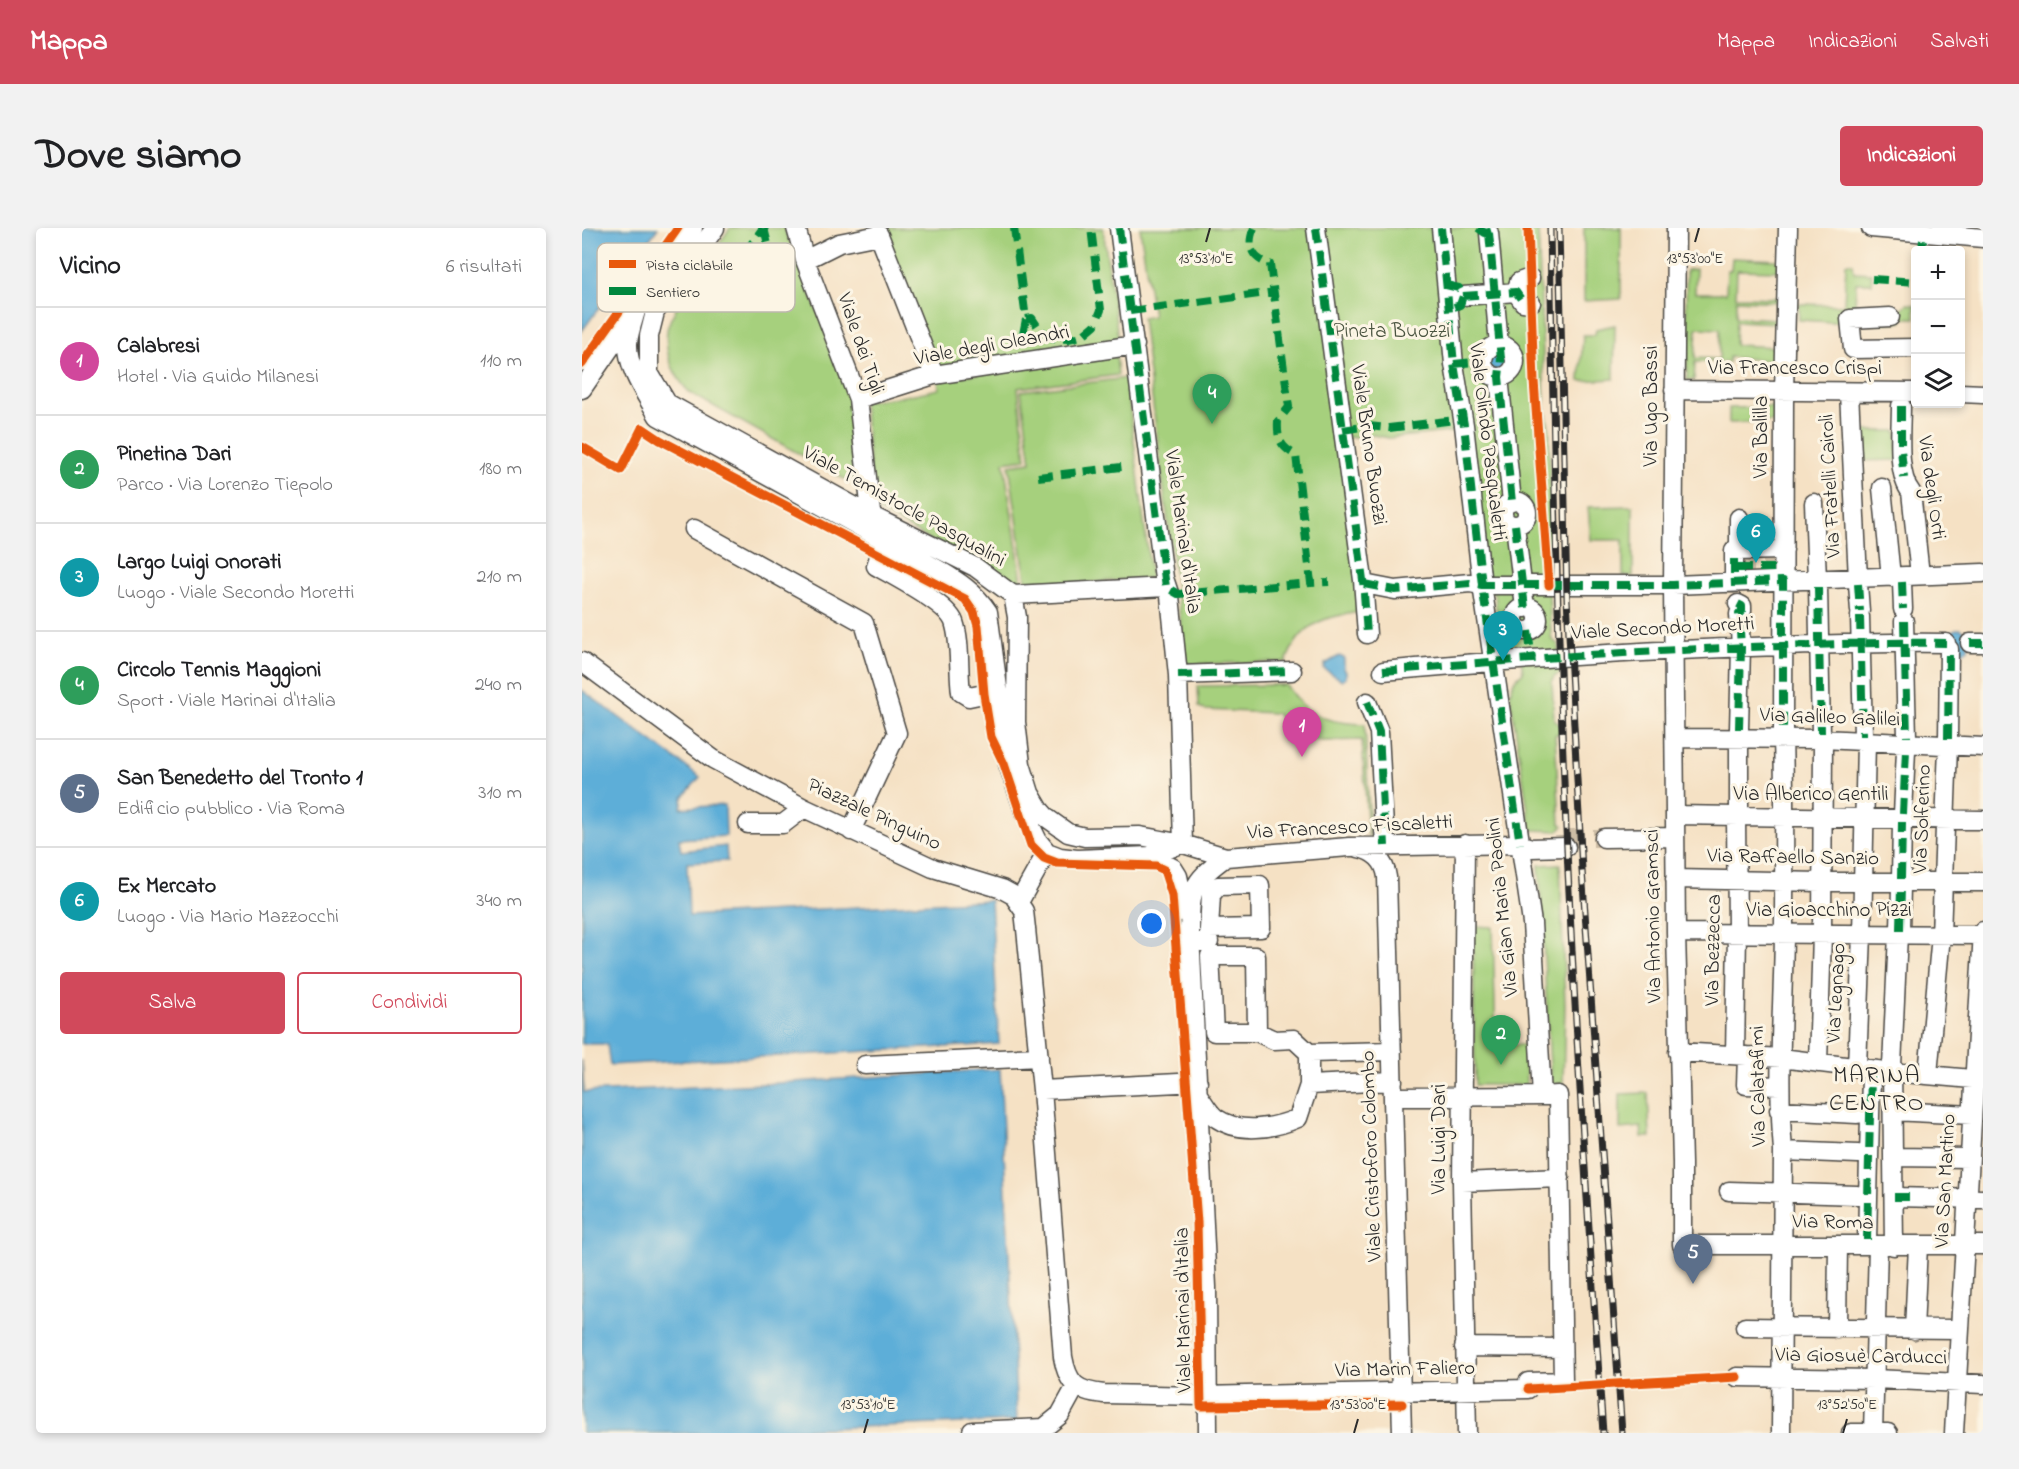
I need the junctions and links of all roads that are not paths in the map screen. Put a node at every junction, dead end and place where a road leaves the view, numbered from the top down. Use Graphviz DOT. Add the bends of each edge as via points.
graph roads {
  1 [pos="693,228"];
  2 [pos="715,228"];
  3 [pos="796,228"];
  4 [pos="1119,228"];
  5 [pos="1316,228"];
  6 [pos="1441,228"];
  7 [pos="1676,228"];
  8 [pos="1788,228"];
  9 [pos="1871,228"];
  10 [pos="1487,230"];
  11 [pos="1983,238"];
  12 [pos="683,243"];
  13 [pos="704,243"];
  14 [pos="805,260"];
  15 [pos="1530,278"];
  16 [pos="1446,285"];
  17 [pos="1494,294"];
  18 [pos="1463,296"];
  19 [pos="1448,309"];
  20 [pos="635,312"];
  21 [pos="636,312"];
  22 [pos="655,312"];
  23 [pos="1890,317"];
  24 [pos="1135,345"];
  25 [pos="1499,345"];
  26 [pos="1911,348"];
  27 [pos="1483,361"];
  28 [pos="1454,364"];
  29 [pos="934,375"];
  30 [pos="1499,376"];
  31 [pos="582,389"];
  32 [pos="1674,390"];
  33 [pos="1784,392"];
  34 [pos="1849,392"];
  35 [pos="1911,392"];
  36 [pos="1965,393"];
  37 [pos="1983,394"];
  38 [pos="858,399"];
  39 [pos="1901,406"];
  40 [pos="1882,488"];
  41 [pos="1814,503"];
  42 [pos="1739,518"];
  43 [pos="866,522"];
  44 [pos="694,529"];
  45 [pos="888,543"];
  46 [pos="1784,550"];
  47 [pos="1734,551"];
  48 [pos="1983,573"];
  49 [pos="1920,575"];
  50 [pos="1897,579"];
  51 [pos="1784,581"];
  52 [pos="1858,581"];
  53 [pos="1364,584"];
  54 [pos="1817,584"];
  55 [pos="1482,585"];
  56 [pos="1522,585"];
  57 [pos="1673,585"];
  58 [pos="1166,587"];
  59 [pos="1013,595"];
  60 [pos="1737,598"];
  61 [pos="1367,633"];
  62 [pos="1862,642"];
  63 [pos="1905,642"];
  64 [pos="1821,644"];
  65 [pos="1784,646"];
  66 [pos="1947,646"];
  67 [pos="1741,647"];
  68 [pos="1674,650"];
  69 [pos="1532,659"];
  70 [pos="1493,661"];
  71 [pos="582,662"];
  72 [pos="1292,671"];
  73 [pos="1383,671"];
  74 [pos="1178,675"];
  75 [pos="998,691"];
  76 [pos="1367,702"];
  77 [pos="1739,734"];
  78 [pos="1783,735"];
  79 [pos="1822,736"];
  80 [pos="1675,738"];
  81 [pos="1864,738"];
  82 [pos="1948,742"];
  83 [pos="1983,747"];
  84 [pos="804,808"];
  85 [pos="1675,815"];
  86 [pos="1736,816"];
  87 [pos="1785,816"];
  88 [pos="1822,818"];
  89 [pos="1865,818"];
  90 [pos="1945,818"];
  91 [pos="1983,820"];
  92 [pos="748,824"];
  93 [pos="851,831"];
  94 [pos="1675,837"];
  95 [pos="1566,843"];
  96 [pos="1604,843"];
  97 [pos="1183,844"];
  98 [pos="1465,844"];
  99 [pos="1520,844"];
  100 [pos="1385,846"];
  101 [pos="1408,846"];
  102 [pos="1349,847"];
  103 [pos="1047,852"];
  104 [pos="1150,856"];
  105 [pos="1226,857"];
  106 [pos="1387,878"];
  107 [pos="1675,879"];
  108 [pos="1737,881"];
  109 [pos="1783,881"];
  110 [pos="1821,882"];
  111 [pos="1863,882"];
  112 [pos="1943,882"];
  113 [pos="1983,882"];
  114 [pos="1019,902"];
  115 [pos="1899,932"];
  116 [pos="1676,933"];
  117 [pos="1737,933"];
  118 [pos="1784,934"];
  119 [pos="1822,934"];
  120 [pos="1862,934"];
  121 [pos="1983,934"];
  122 [pos="1941,935"];
  123 [pos="1190,938"];
  124 [pos="1210,942"];
  125 [pos="1214,1032"];
  126 [pos="1257,1032"];
  127 [pos="1195,1033"];
  128 [pos="1392,1051"];
  129 [pos="1678,1052"];
  130 [pos="1309,1053"];
  131 [pos="1741,1055"];
  132 [pos="1039,1057"];
  133 [pos="1781,1058"];
  134 [pos="1818,1063"];
  135 [pos="865,1065"];
  136 [pos="1864,1071"];
  137 [pos="1893,1072"];
  138 [pos="1928,1074"];
  139 [pos="1979,1079"];
  140 [pos="1309,1085"];
  141 [pos="1780,1086"];
  142 [pos="1198,1089"];
  143 [pos="1393,1089"];
  144 [pos="1042,1090"];
  145 [pos="1463,1096"];
  146 [pos="1542,1096"];
  147 [pos="1779,1110"];
  148 [pos="1893,1111"];
  149 [pos="1857,1114"];
  150 [pos="1972,1114"];
  151 [pos="1783,1151"];
  152 [pos="1858,1154"];
  153 [pos="1894,1157"];
  154 [pos="1970,1158"];
  155 [pos="1560,1178"];
  156 [pos="1462,1182"];
  157 [pos="1729,1191"];
  158 [pos="1782,1192"];
  159 [pos="1857,1195"];
  160 [pos="1894,1197"];
  161 [pos="1975,1198"];
  162 [pos="1880,1244"];
  163 [pos="1682,1245"];
  164 [pos="1782,1245"];
  165 [pos="1838,1245"];
  166 [pos="1974,1245"];
  167 [pos="1918,1246"];
  168 [pos="1745,1327"];
  169 [pos="1780,1328"];
  170 [pos="1837,1329"];
  171 [pos="1876,1329"];
  172 [pos="1959,1329"];
  173 [pos="1914,1330"];
  174 [pos="1464,1347"];
  175 [pos="1562,1348"];
  176 [pos="1737,1377"];
  177 [pos="1780,1377"];
  178 [pos="1874,1379"];
  179 [pos="1956,1382"];
  180 [pos="1983,1384"];
  181 [pos="1076,1386"];
  182 [pos="1466,1391"];
  183 [pos="1401,1393"];
  184 [pos="1208,1396"];
  185 [pos="972,1431"];
  186 [pos="1208,1433"];
  187 [pos="1402,1433"];
  188 [pos="1467,1433"];
  189 [pos="1781,1433"];
  190 [pos="1851,1433"];
  191 [pos="1873,1433"];
  192 [pos="1888,1433"];
  193 [pos="1954,1433"];
  1 -- 12 [label="street"];
  2 -- 13 [label="street, Viale Temistocle Pasqualini"];
  3 -- 14 [label="street, Viale dei Tigli"];
  4 -- 24 [label="street, Viale Marinai d'Italia"];
  5 -- 53 [label="street, Viale Bruno Buozzi"];
  6 -- 16 [label="street, Viale Olindo Pasqualetti"];
  7 -- 32 [label="street, Via Ugo Bassi"];
  8 -- 33 [label="street, Via Balilla"];
  9 -- 11 [label="street"];
  10 -- 17 [label="street"];
  14 -- 29 [label="street" via="839,243 879,235"];
  14 -- 38 [label="street, Viale dei Tigli"];
  15 -- 17 [label="street" via="1519,282 1523,297"];
  16 -- 18 [label="street" via="1460,288"];
  16 -- 19 [label="street, Viale Olindo Pasqualetti"];
  17 -- 18 [label="street"];
  17 -- 25 [label="street"];
  18 -- 19 [label="street" via="1460,304"];
  19 -- 28 [label="street, Viale Olindo Pasqualetti"];
  20 -- 31 [label="street"];
  21 -- 43 [label="street, Viale Temistocle Pasqualini" via="628,343 630,360 658,416"];
  22 -- 43 [label="street, Viale Temistocle Pasqualini" via="649,336 649,373 667,404"];
  23 -- 26 [label="street" via="1850,319 1853,349"];
  24 -- 29 [label="street, Viale degli Oleandri"];
  24 -- 58 [label="street, Viale Marinai d'Italia"];
  25 -- 27 [label="street" via="1490,348"];
  25 -- 30 [label="street" via="1509,349 1515,358 1513,369"];
  27 -- 28 [label="street"];
  27 -- 30 [label="street" via="1490,374"];
  28 -- 55 [label="street, Viale Olindo Pasqualetti"];
  29 -- 38 [label="street, Viale degli Oleandri"];
  30 -- 56 [label="street" via="1512,502 1520,503 1527,512 1525,520 1515,525"];
  32 -- 33 [label="street, Via Francesco Crispi"];
  32 -- 57 [label="street, Via Ugo Bassi"];
  33 -- 34 [label="street, Via Francesco Crispi"];
  33 -- 46 [label="street, Via Balilla"];
  34 -- 35 [label="street, Via Francesco Crispi"];
  34 -- 52 [label="street, Via Fratelli Cairoli"];
  36 -- 37 [label="street"];
  38 -- 43 [label="street, Viale dei Tigli"];
  39 -- 49 [label="street, Via degli Orti" via="1904,477 1911,492"];
  40 -- 50 [label="street"];
  41 -- 54 [label="street"];
  42 -- 47 [label="street, Via Bezzecca" via="1739,545"];
  43 -- 45 [label="street, Viale Temistocle Pasqualini"];
  43 -- 59 [label="street, Viale Temistocle Pasqualini" via="975,567"];
  44 -- 93 [label="street" via="864,623 897,733"];
  45 -- 75 [label="street, Viale Temistocle Pasqualini" via="966,586 980,600 988,612"];
  45 -- 75 [label="street" via="882,548 876,566 949,611 955,623 961,692 969,697"];
  46 -- 47 [label="street"];
  46 -- 51 [label="street, Via Balilla"];
  47 -- 60 [label="street, Via Bezzecca"];
  48 -- 49 [label="street"];
  49 -- 50 [label="street"];
  50 -- 52 [label="street"];
  50 -- 63 [label="street"];
  51 -- 54 [label="street"];
  51 -- 60 [label="street"];
  51 -- 65 [label="street, Via Balilla"];
  52 -- 54 [label="street"];
  52 -- 62 [label="street, Via Legnago"];
  53 -- 55 [label="street" via="1395,590"];
  53 -- 61 [label="street, Viale Bruno Buozzi"];
  54 -- 64 [label="street"];
  55 -- 56 [label="street"];
  55 -- 70 [label="street, Viale Olindo Pasqualetti"];
  56 -- 57 [label="street"];
  56 -- 69 [label="street" via="1525,608 1516,614 1515,621 1521,630 1528,631"];
  57 -- 60 [label="street"];
  57 -- 68 [label="street, Via Antonio Gramsci"];
  58 -- 59 [label="street"];
  58 -- 74 [label="street, Viale Marinai d'Italia"];
  59 -- 97 [label="street, Viale Temistocle Pasqualini" via="1017,617 1016,722 1021,764 1030,794 1047,818 1068,833 1084,837 1140,836"];
  60 -- 67 [label="street, Via Bezzecca"];
  62 -- 63 [label="street, Viale Secondo Moretti"];
  62 -- 64 [label="street, Viale Secondo Moretti"];
  62 -- 81 [label="street, Via Legnago"];
  63 -- 66 [label="street, Viale Secondo Moretti"];
  63 -- 115 [label="street" via="1906,744"];
  64 -- 65 [label="street, Viale Secondo Moretti"];
  64 -- 79 [label="street"];
  65 -- 67 [label="street, Viale Secondo Moretti"];
  65 -- 78 [label="street, Via Calatafimi"];
  66 -- 82 [label="street, Via Solferino"];
  67 -- 68 [label="street, Viale Secondo Moretti"];
  67 -- 77 [label="street, Via Bezzecca"];
  68 -- 69 [label="street, Viale Secondo Moretti"];
  68 -- 80 [label="street, Via Antonio Gramsci"];
  69 -- 70 [label="street, Viale Secondo Moretti"];
  70 -- 73 [label="street, Viale Secondo Moretti"];
  70 -- 99 [label="street, Via Gian Maria Paolini"];
  71 -- 84 [label="street, Piazzale Pinguino" via="713,759"];
  72 -- 74 [label="street"];
  74 -- 97 [label="street, Viale Marinai d'Italia"];
  75 -- 103 [label="street, Viale Temistocle Pasqualini" via="1008,764 1025,814"];
  76 -- 100 [label="street" via="1379,732"];
  77 -- 78 [label="street, Via Galileo Galilei"];
  77 -- 80 [label="street, Via Galileo Galilei"];
  77 -- 86 [label="street, Via Bezzecca"];
  78 -- 79 [label="street, Via Galileo Galilei"];
  78 -- 87 [label="street, Via Calatafimi"];
  79 -- 81 [label="street, Via Galileo Galilei"];
  79 -- 88 [label="street"];
  80 -- 85 [label="street, Via Antonio Gramsci"];
  81 -- 82 [label="street, Via Galileo Galilei"];
  81 -- 89 [label="street, Via Legnago"];
  82 -- 83 [label="street, Via Galileo Galilei"];
  82 -- 90 [label="street, Via Solferino"];
  84 -- 92 [label="street" via="783,824"];
  84 -- 93 [label="street, Piazzale Pinguino"];
  85 -- 86 [label="street, Via Alberico Gentili"];
  85 -- 94 [label="street, Via Antonio Gramsci"];
  86 -- 87 [label="street, Via Alberico Gentili"];
  86 -- 108 [label="street, Via Bezzecca"];
  87 -- 88 [label="street, Via Alberico Gentili"];
  87 -- 109 [label="street, Via Calatafimi"];
  88 -- 89 [label="street, Via Alberico Gentili"];
  88 -- 110 [label="street"];
  89 -- 90 [label="street, Via Alberico Gentili"];
  89 -- 111 [label="street, Via Legnago"];
  90 -- 91 [label="street, Via Alberico Gentili"];
  90 -- 112 [label="street, Via Solferino"];
  93 -- 114 [label="street, Piazzale Pinguino" via="933,868 1002,889"];
  94 -- 96 [label="street"];
  94 -- 107 [label="street, Via Antonio Gramsci"];
  95 -- 99 [label="street, Via Francesco Fiscaletti" via="1530,838"];
  97 -- 104 [label="street"];
  97 -- 105 [label="street, Via Francesco Fiscaletti"];
  98 -- 99 [label="street, Via Francesco Fiscaletti"];
  98 -- 101 [label="street, Via Francesco Fiscaletti"];
  98 -- 145 [label="street, Via Luigi Dari"];
  99 -- 146 [label="street, Via Gian Maria Paolini" via="1532,923"];
  100 -- 101 [label="street, Via Francesco Fiscaletti"];
  100 -- 102 [label="street, Via Francesco Fiscaletti"];
  101 -- 106 [label="street, Viale Cristoforo Colombo" via="1392,862"];
  102 -- 105 [label="street, Via Francesco Fiscaletti"];
  102 -- 106 [label="street, Viale Cristoforo Colombo" via="1372,853 1386,868"];
  103 -- 104 [label="street" via="1077,859"];
  103 -- 114 [label="street"];
  104 -- 123 [label="street, Viale Marinai d'Italia" via="1173,868 1178,876"];
  105 -- 123 [label="street, Viale Marinai d'Italia" via="1196,885 1190,899"];
  106 -- 128 [label="street, Viale Cristoforo Colombo"];
  107 -- 108 [label="street, Via Raffaello Sanzio"];
  107 -- 116 [label="street, Via Antonio Gramsci"];
  108 -- 109 [label="street, Via Raffaello Sanzio"];
  108 -- 117 [label="street, Via Bezzecca"];
  109 -- 110 [label="street, Via Raffaello Sanzio"];
  109 -- 118 [label="street, Via Calatafimi"];
  110 -- 111 [label="street, Via Raffaello Sanzio"];
  110 -- 119 [label="street"];
  111 -- 112 [label="street, Via Raffaello Sanzio"];
  111 -- 120 [label="street, Via Legnago"];
  112 -- 113 [label="street, Via Raffaello Sanzio"];
  112 -- 122 [label="street, Via Solferino"];
  114 -- 132 [label="street" via="1026,929"];
  115 -- 120 [label="street, Via Gioacchino Pizzi"];
  115 -- 122 [label="street, Via Gioacchino Pizzi"];
  115 -- 137 [label="street"];
  116 -- 117 [label="street, Via Gioacchino Pizzi"];
  116 -- 129 [label="street, Via Antonio Gramsci"];
  117 -- 118 [label="street, Via Gioacchino Pizzi"];
  117 -- 131 [label="street, Via Bezzecca"];
  118 -- 119 [label="street, Via Gioacchino Pizzi"];
  118 -- 133 [label="street, Via Calatafimi"];
  119 -- 120 [label="street, Via Gioacchino Pizzi"];
  119 -- 134 [label="street"];
  120 -- 136 [label="street, Via Legnago"];
  121 -- 122 [label="street, Via Gioacchino Pizzi"];
  121 -- 139 [label="street, Via San Martino"];
  122 -- 138 [label="street, Via Solferino"];
  123 -- 124 [label="street"];
  123 -- 127 [label="street, Viale Marinai d'Italia"];
  124 -- 125 [label="street"];
  124 -- 126 [label="street" via="1256,957"];
  125 -- 126 [label="street"];
  125 -- 127 [label="street"];
  126 -- 130 [label="street" via="1274,1040 1294,1039"];
  127 -- 142 [label="street, Viale Marinai d'Italia"];
  128 -- 130 [label="street"];
  128 -- 143 [label="street, Viale Cristoforo Colombo"];
  129 -- 131 [label="street"];
  129 -- 163 [label="street, Via Antonio Gramsci"];
  130 -- 140 [label="street"];
  131 -- 133 [label="street"];
  131 -- 141 [label="street, Via Bezzecca" via="1746,1085"];
  132 -- 135 [label="street"];
  132 -- 144 [label="street"];
  133 -- 134 [label="street"];
  133 -- 141 [label="street, Via Calatafimi"];
  134 -- 136 [label="street"];
  136 -- 137 [label="street"];
  136 -- 162 [label="street, Via Legnago"];
  137 -- 138 [label="street"];
  137 -- 148 [label="street"];
  138 -- 139 [label="street"];
  139 -- 150 [label="street, Via San Martino"];
  140 -- 142 [label="street" via="1298,1118 1281,1125 1258,1127 1232,1126 1215,1117"];
  140 -- 143 [label="street"];
  141 -- 147 [label="street, Via Calatafimi"];
  142 -- 144 [label="street"];
  142 -- 184 [label="street, Viale Marinai d'Italia"];
  143 -- 145 [label="street"];
  143 -- 183 [label="street, Viale Cristoforo Colombo"];
  144 -- 181 [label="street" via="1063,1357 1066,1372"];
  145 -- 146 [label="street"];
  145 -- 156 [label="street, Via Luigi Dari"];
  146 -- 155 [label="street" via="1558,1095"];
  147 -- 149 [label="street"];
  147 -- 151 [label="street, Via Calatafimi"];
  148 -- 150 [label="street"];
  148 -- 153 [label="street"];
  150 -- 154 [label="street, Via San Martino"];
  151 -- 152 [label="street"];
  151 -- 158 [label="street, Via Calatafimi"];
  153 -- 154 [label="street"];
  153 -- 160 [label="street"];
  154 -- 161 [label="street, Via San Martino"];
  155 -- 156 [label="street"];
  155 -- 175 [label="street"];
  156 -- 174 [label="street, Via Luigi Dari"];
  157 -- 158 [label="street"];
  158 -- 159 [label="street"];
  158 -- 164 [label="street, Via Calatafimi"];
  160 -- 161 [label="street"];
  160 -- 162 [label="street"];
  161 -- 166 [label="street, Via San Martino"];
  162 -- 165 [label="street, Via Roma"];
  162 -- 167 [label="street, Via Roma"];
  162 -- 171 [label="street"];
  163 -- 164 [label="street, Via Roma"];
  164 -- 165 [label="street, Via Roma"];
  164 -- 169 [label="street, Via Calatafimi"];
  165 -- 170 [label="street"];
  166 -- 167 [label="street, Via Roma"];
  166 -- 172 [label="street, Via San Martino"];
  167 -- 173 [label="street"];
  168 -- 169 [label="street"];
  169 -- 170 [label="street"];
  169 -- 177 [label="street, Via Calatafimi"];
  170 -- 171 [label="street"];
  171 -- 173 [label="street"];
  171 -- 178 [label="street"];
  172 -- 173 [label="street"];
  172 -- 179 [label="street, Via San Martino"];
  174 -- 175 [label="street"];
  174 -- 182 [label="street, Via Luigi Dari"];
  175 -- 182 [label="street, Via Marin Faliero" via="1563,1381 1528,1382 1528,1389"];
  176 -- 177 [label="street, Via Giosuè Carducci"];
  177 -- 178 [label="street, Via Giosuè Carducci"];
  177 -- 189 [label="street, Via Calatafimi"];
  178 -- 179 [label="street, Via Giosuè Carducci"];
  178 -- 191 [label="street"];
  179 -- 180 [label="street, Via Giosuè Carducci"];
  179 -- 193 [label="street, Via San Martino"];
  181 -- 184 [label="street, Via Marin Faliero" via="1104,1394"];
  181 -- 185 [label="street" via="1060,1415 1044,1428"];
  182 -- 183 [label="street, Via Marin Faliero"];
  182 -- 188 [label="street, Via Luigi Dari"];
  183 -- 184 [label="street, Via Marin Faliero"];
  183 -- 187 [label="street, Viale Cristoforo Colombo"];
  184 -- 186 [label="street, Viale Marinai d'Italia"];
  190 -- 191 [label="street"];
  191 -- 192 [label="street"];
}
